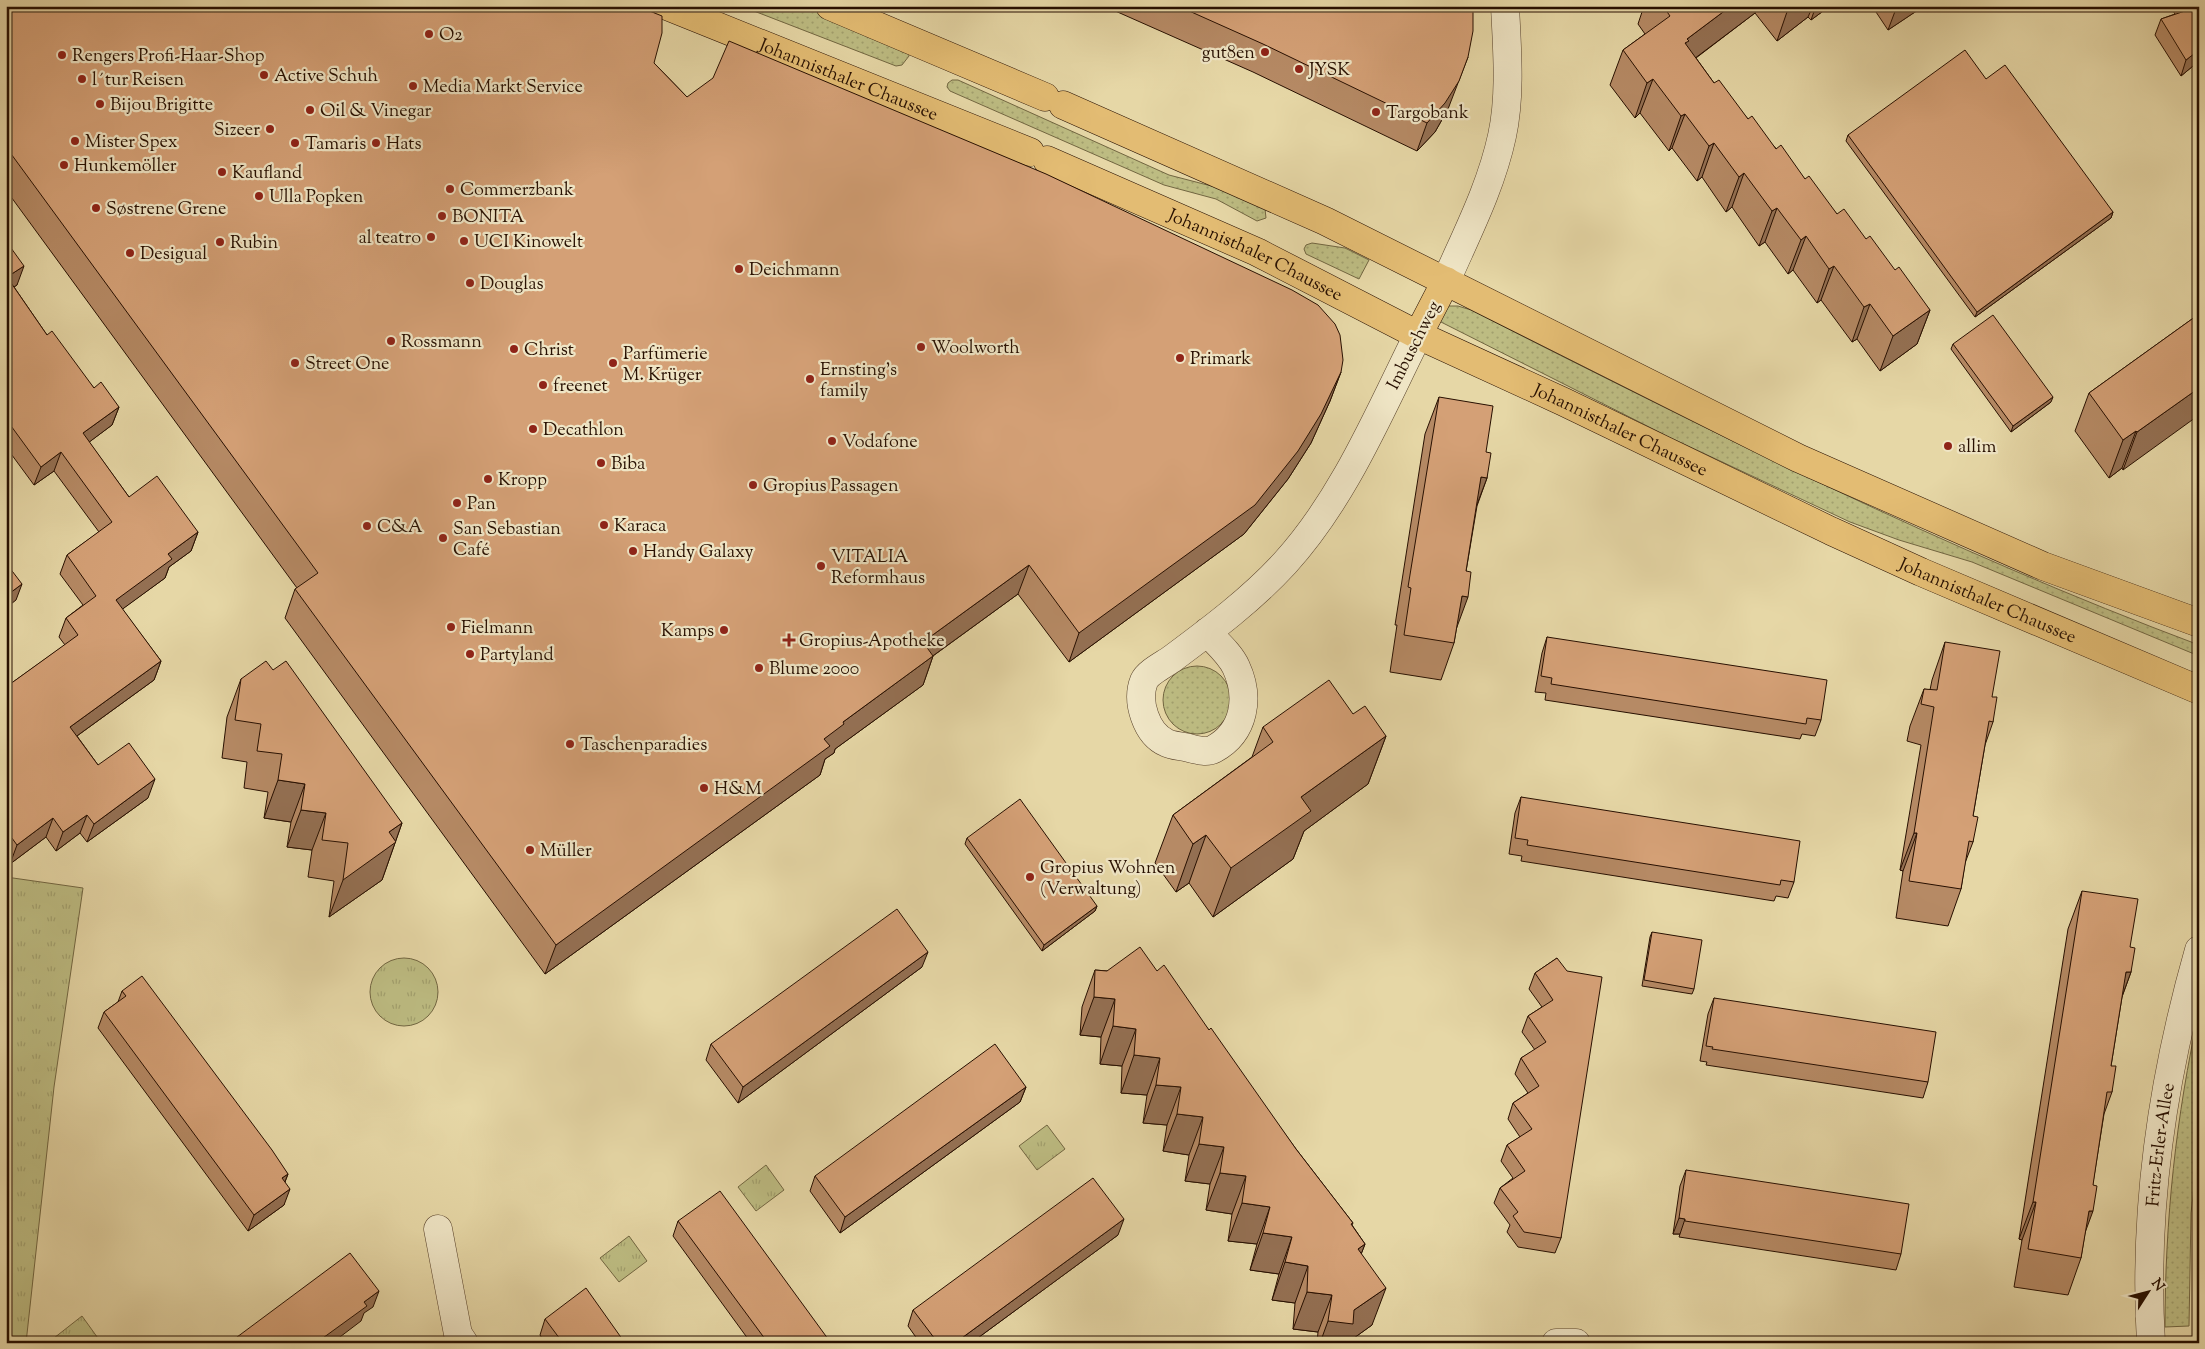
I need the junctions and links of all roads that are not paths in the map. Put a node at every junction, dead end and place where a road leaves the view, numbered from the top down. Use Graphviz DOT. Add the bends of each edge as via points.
graph roads {
  1 [pos="667,6"];
  2 [pos="830,6"];
  3 [pos="1505,6"];
  4 [pos="1446,281"];
  5 [pos="1418,335"];
  6 [pos="2199,623"];
  7 [pos="1207,632"];
  8 [pos="2199,690"];
  9 [pos="2199,950"];
  10 [pos="438,1230"];
  11 [pos="464,1343"];
  12 [pos="1556,1343"];
  13 [pos="1576,1343"];
  14 [pos="2152,1343"];
  1 -- 5 [label="main road, Johannisthaler Chaussee" via="1038,156 1257,252"];
  2 -- 4 [label="main road" via="1325,221"];
  3 -- 4 [label="street, Imbuschweg" via="1508,69 1503,134 1486,193"];
  4 -- 5 [label="main road, Imbuschweg"];
  4 -- 6 [label="main road" via="1798,458 2043,566"];
  5 -- 7 [label="street, Imbuschweg" via="1330,505 1286,562"];
  5 -- 8 [label="main road, Johannisthaler Chaussee" via="1921,572"];
  7 -- 7 [label="street, Imbuschweg" via="1235,666 1243,687 1244,702 1240,722 1223,744 1209,751 1165,742 1146,723 1140,696 1145,679"];
  9 -- 14 [label="street, Fritz-Erler-Allee" via="2168,1086 2154,1193 2150,1254"];
  10 -- 11 [label="street" via="458,1334"];
  12 -- 13 [label="street"];
}
